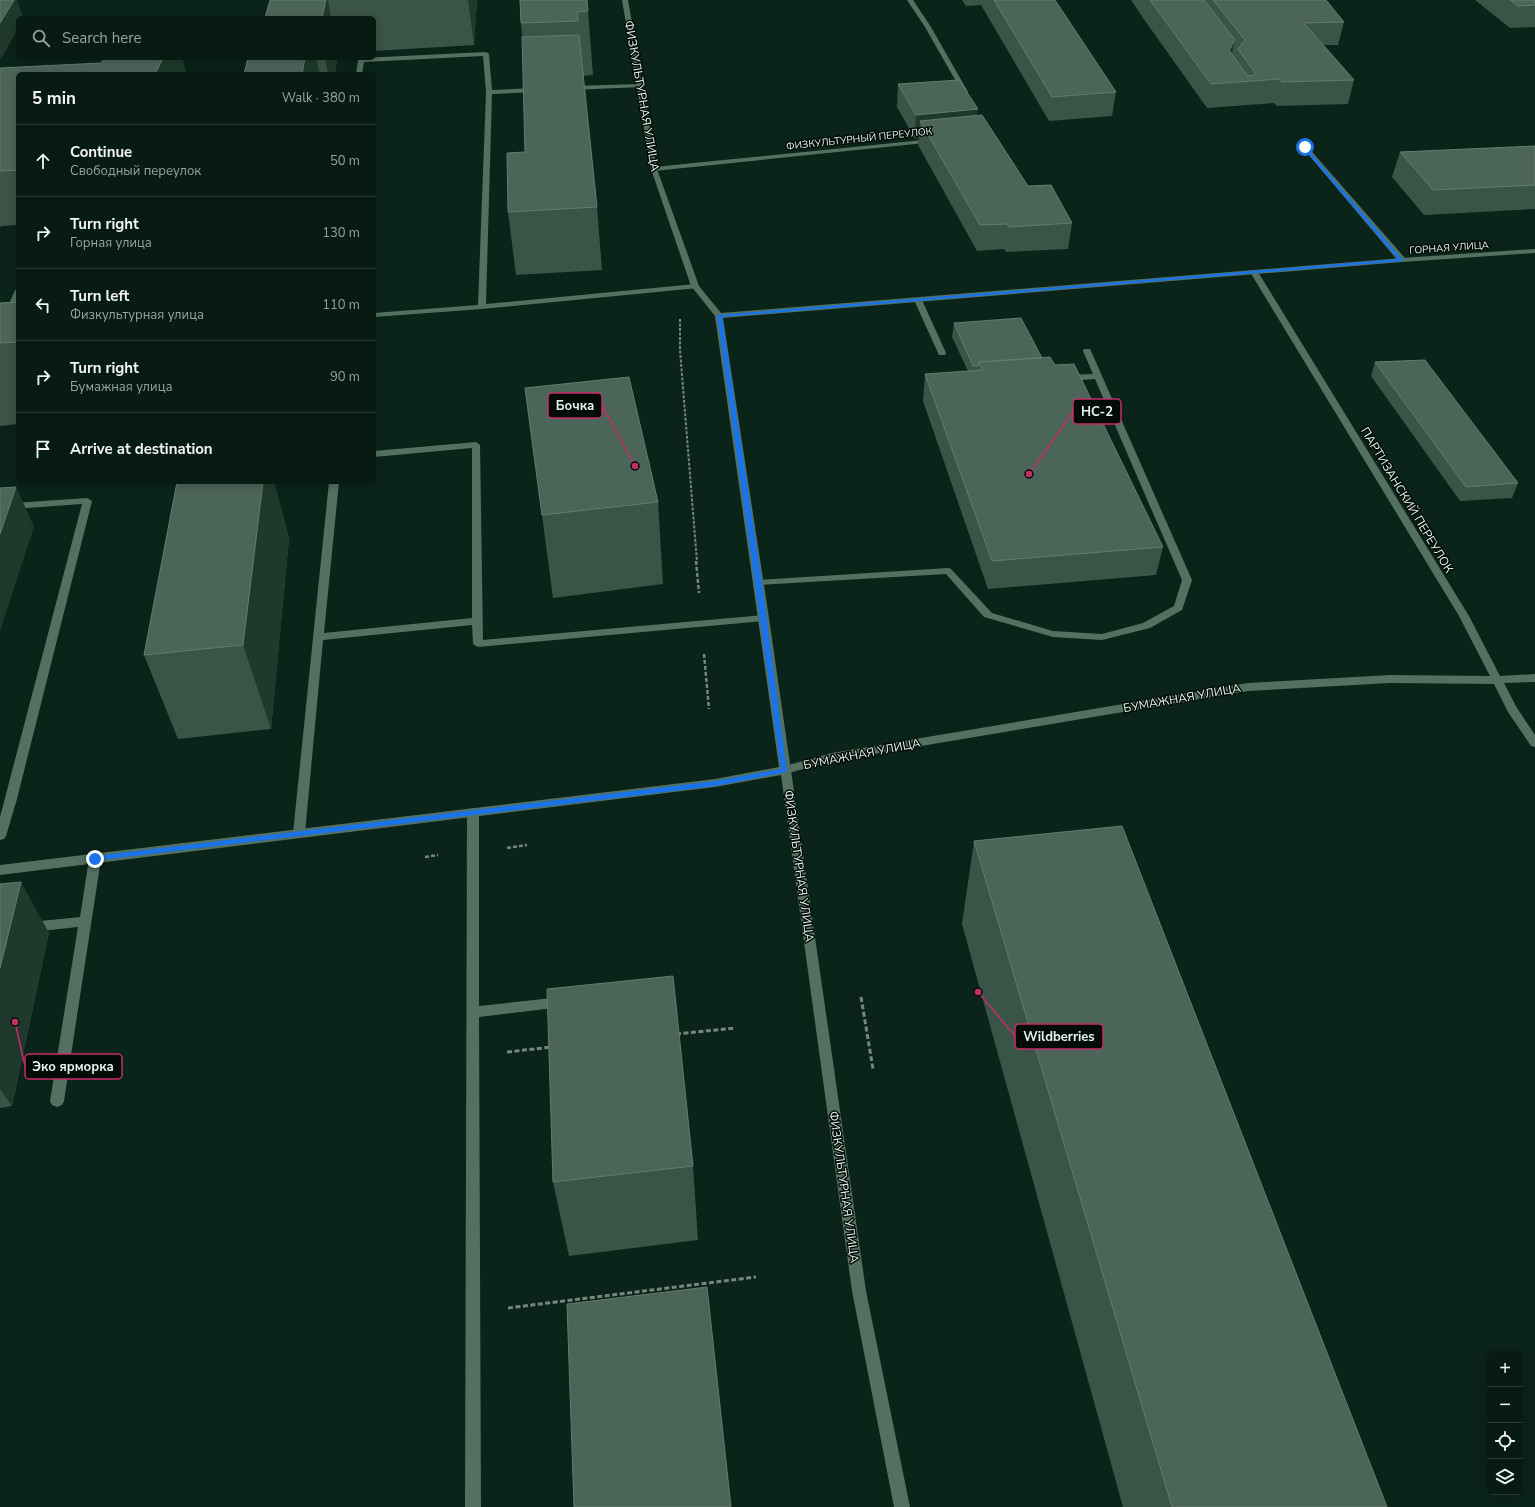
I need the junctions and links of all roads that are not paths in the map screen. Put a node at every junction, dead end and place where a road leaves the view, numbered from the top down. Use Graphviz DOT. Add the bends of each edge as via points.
graph roads {
  1 [pos="625,0"];
  2 [pos="910,0"];
  3 [pos="376,59"];
  4 [pos="361,60"];
  5 [pos="359,72"];
  6 [pos="640,86"];
  7 [pos="565,89"];
  8 [pos="542,90"];
  9 [pos="489,92"];
  10 [pos="968,99"];
  11 [pos="942,140"];
  12 [pos="1305,147"];
  13 [pos="654,168"];
  14 [pos="1535,252"];
  15 [pos="1402,260"];
  16 [pos="1254,272"];
  17 [pos="695,286"];
  18 [pos="16,297"];
  19 [pos="918,300"];
  20 [pos="482,307"];
  21 [pos="376,315"];
  22 [pos="719,316"];
  23 [pos="6,320"];
  24 [pos="1087,351"];
  25 [pos="942,353"];
  26 [pos="1098,376"];
  27 [pos="1058,378"];
  28 [pos="376,454"];
  29 [pos="334,484"];
  30 [pos="0,507"];
  31 [pos="759,583"];
  32 [pos="764,618"];
  33 [pos="477,621"];
  34 [pos="318,637"];
  35 [pos="1535,678"];
  36 [pos="1496,680"];
  37 [pos="1535,743"];
  38 [pos="785,770"];
  39 [pos="6,800"];
  40 [pos="473,812"];
  41 [pos="299,833"];
  42 [pos="0,836"];
  43 [pos="95,859"];
  44 [pos="0,870"];
  45 [pos="86,921"];
  46 [pos="16,929"];
  47 [pos="578,1000"];
  48 [pos="473,1012"];
  49 [pos="57,1102"];
  50 [pos="474,1507"];
  51 [pos="902,1507"];
  1 -- 6 [label="street, ФИЗКУЛЬТУРНАЯ УЛИЦА"];
  2 -- 10 [label="street"];
  3 -- 9 [label="street" via="486,54"];
  4 -- 5 [label="street"];
  6 -- 7 [label="street"];
  6 -- 13 [label="street, ФИЗКУЛЬТУРНАЯ УЛИЦА"];
  8 -- 9 [label="street"];
  9 -- 20 [label="street"];
  11 -- 13 [label="street, ФИЗКУЛЬТУРНЫЙ ПЕРЕУЛОК"];
  12 -- 15 [label="street"];
  13 -- 17 [label="street, ФИЗКУЛЬТУРНАЯ УЛИЦА"];
  14 -- 15 [label="street, ГОРНАЯ УЛИЦА"];
  15 -- 16 [label="street, ГОРНАЯ УЛИЦА"];
  16 -- 19 [label="street, ГОРНАЯ УЛИЦА"];
  16 -- 36 [label="street, ПАРТИЗАНСКИЙ ПЕРЕУЛОК" via="1464,616"];
  17 -- 20 [label="street"];
  17 -- 22 [label="street, ФИЗКУЛЬТУРНАЯ УЛИЦА"];
  18 -- 23 [label="street"];
  19 -- 22 [label="street, ГОРНАЯ УЛИЦА"];
  19 -- 25 [label="street"];
  20 -- 21 [label="street"];
  22 -- 31 [label="street, ФИЗКУЛЬТУРНАЯ УЛИЦА"];
  24 -- 26 [label="street"];
  26 -- 27 [label="street"];
  26 -- 31 [label="street" via="1187,580 1178,608 1146,626 1102,637 1053,634 988,615 948,571"];
  28 -- 33 [label="street" via="476,445"];
  29 -- 34 [label="street"];
  30 -- 39 [label="street" via="87,501"];
  31 -- 32 [label="street, ФИЗКУЛЬТУРНАЯ УЛИЦА"];
  32 -- 33 [label="street" via="478,644"];
  32 -- 38 [label="street, ФИЗКУЛЬТУРНАЯ УЛИЦА"];
  33 -- 34 [label="street"];
  34 -- 41 [label="street"];
  35 -- 36 [label="street, БУМАЖНАЯ УЛИЦА"];
  36 -- 37 [label="street, ПАРТИЗАНСКИЙ ПЕРЕУЛОК"];
  36 -- 38 [label="street, БУМАЖНАЯ УЛИЦА" via="1390,679 1248,687 832,758"];
  38 -- 40 [label="street, БУМАЖНАЯ УЛИЦА" via="715,783"];
  38 -- 51 [label="street, ФИЗКУЛЬТУРНАЯ УЛИЦА" via="859,1291"];
  39 -- 42 [label="street"];
  40 -- 41 [label="street, БУМАЖНАЯ УЛИЦА"];
  40 -- 48 [label="street"];
  41 -- 43 [label="street, БУМАЖНАЯ УЛИЦА"];
  43 -- 44 [label="street, БУМАЖНАЯ УЛИЦА"];
  43 -- 45 [label="street"];
  45 -- 46 [label="street"];
  45 -- 49 [label="street"];
  47 -- 48 [label="street"];
  48 -- 50 [label="street"];
}
